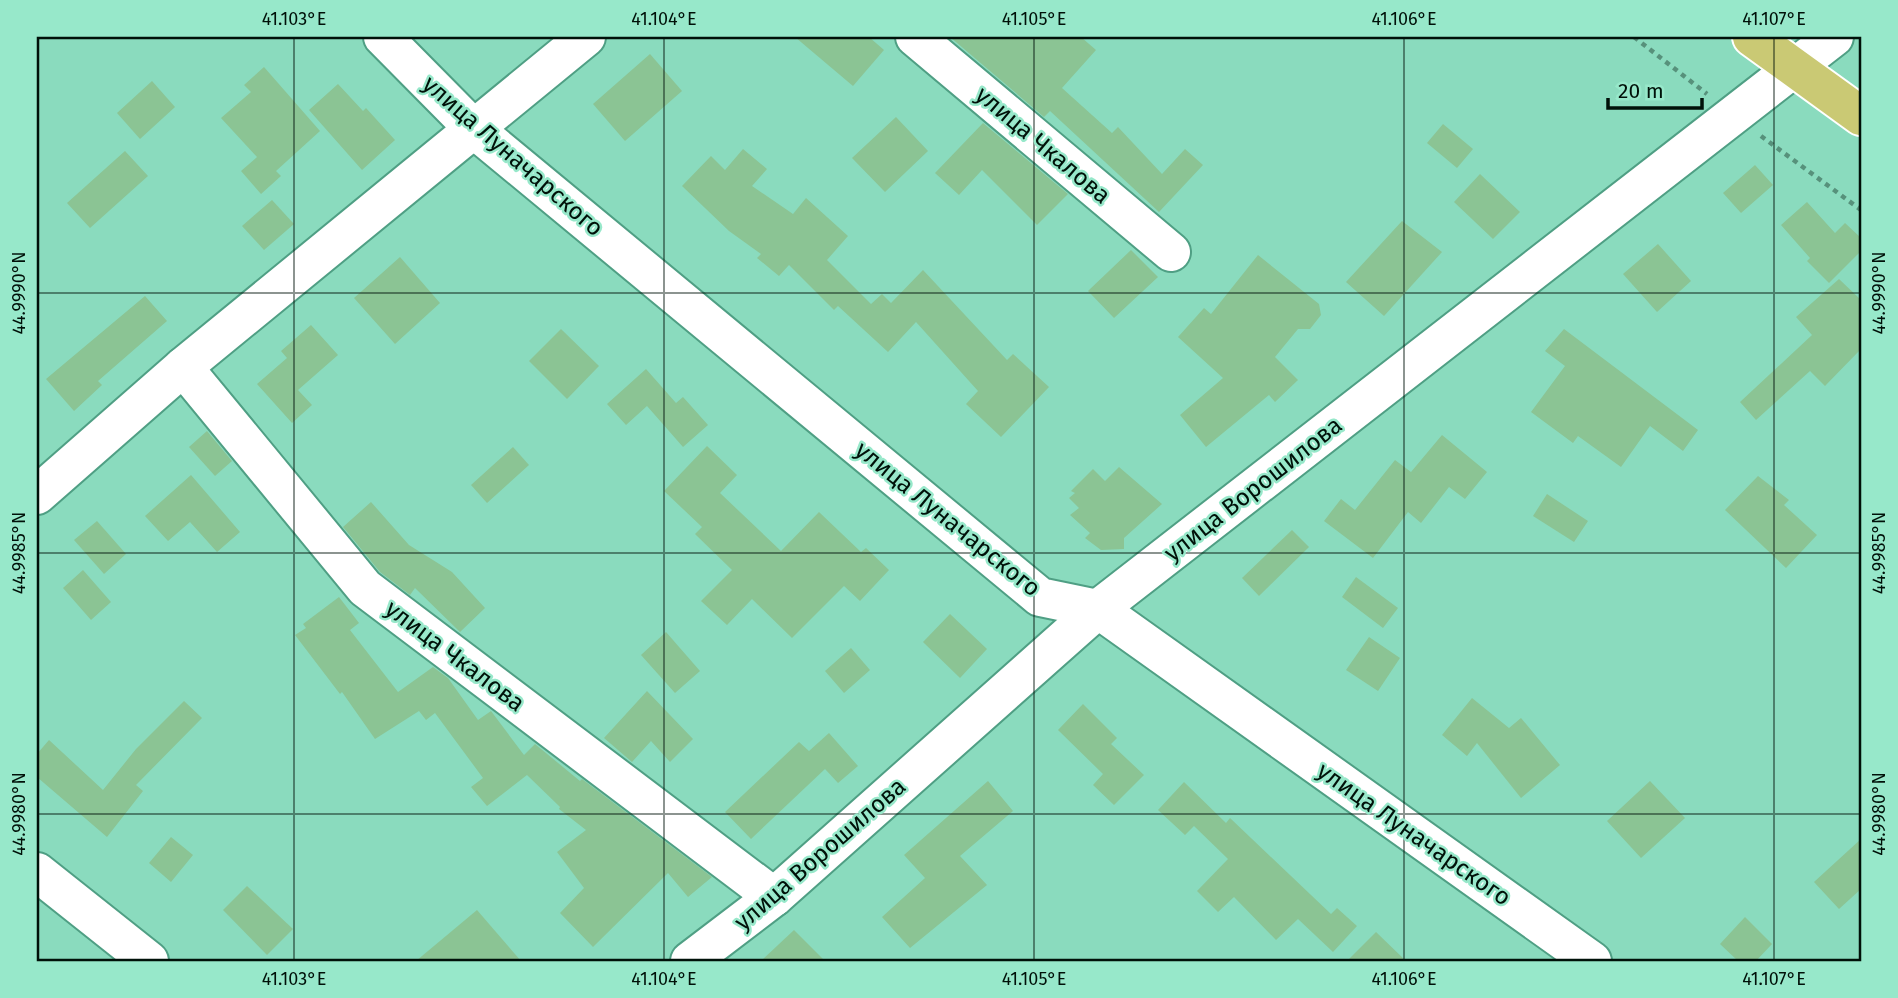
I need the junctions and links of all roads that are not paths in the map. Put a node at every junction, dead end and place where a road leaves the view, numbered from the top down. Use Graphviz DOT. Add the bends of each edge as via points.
graph roads {
  1 [pos="383,37"];
  2 [pos="586,37"];
  3 [pos="915,37"];
  4 [pos="1752,37"];
  5 [pos="1834,37"];
  6 [pos="1796,68"];
  7 [pos="1861,116"];
  8 [pos="474,129"];
  9 [pos="1171,253"];
  10 [pos="183,367"];
  11 [pos="37,495"];
  12 [pos="1098,609"];
  13 [pos="37,872"];
  14 [pos="774,897"];
  15 [pos="149,961"];
  16 [pos="690,961"];
  17 [pos="1592,961"];
  1 -- 8 [label="street, улица Луначарского"];
  2 -- 8 [label="street"];
  3 -- 9 [label="street, улица Чкалова"];
  4 -- 6 [label="main road"];
  5 -- 6 [label="street, улица Ворошилова"];
  6 -- 7 [label="main road"];
  6 -- 12 [label="street, улица Ворошилова"];
  8 -- 10 [label="street"];
  8 -- 12 [label="street, улица Луначарского" via="1040,597"];
  10 -- 11 [label="street"];
  10 -- 14 [label="street, улица Чкалова" via="365,588"];
  12 -- 14 [label="street, улица Ворошилова"];
  12 -- 17 [label="street, улица Луначарского"];
  13 -- 15 [label="street"];
  14 -- 16 [label="street, улица Ворошилова"];
}
